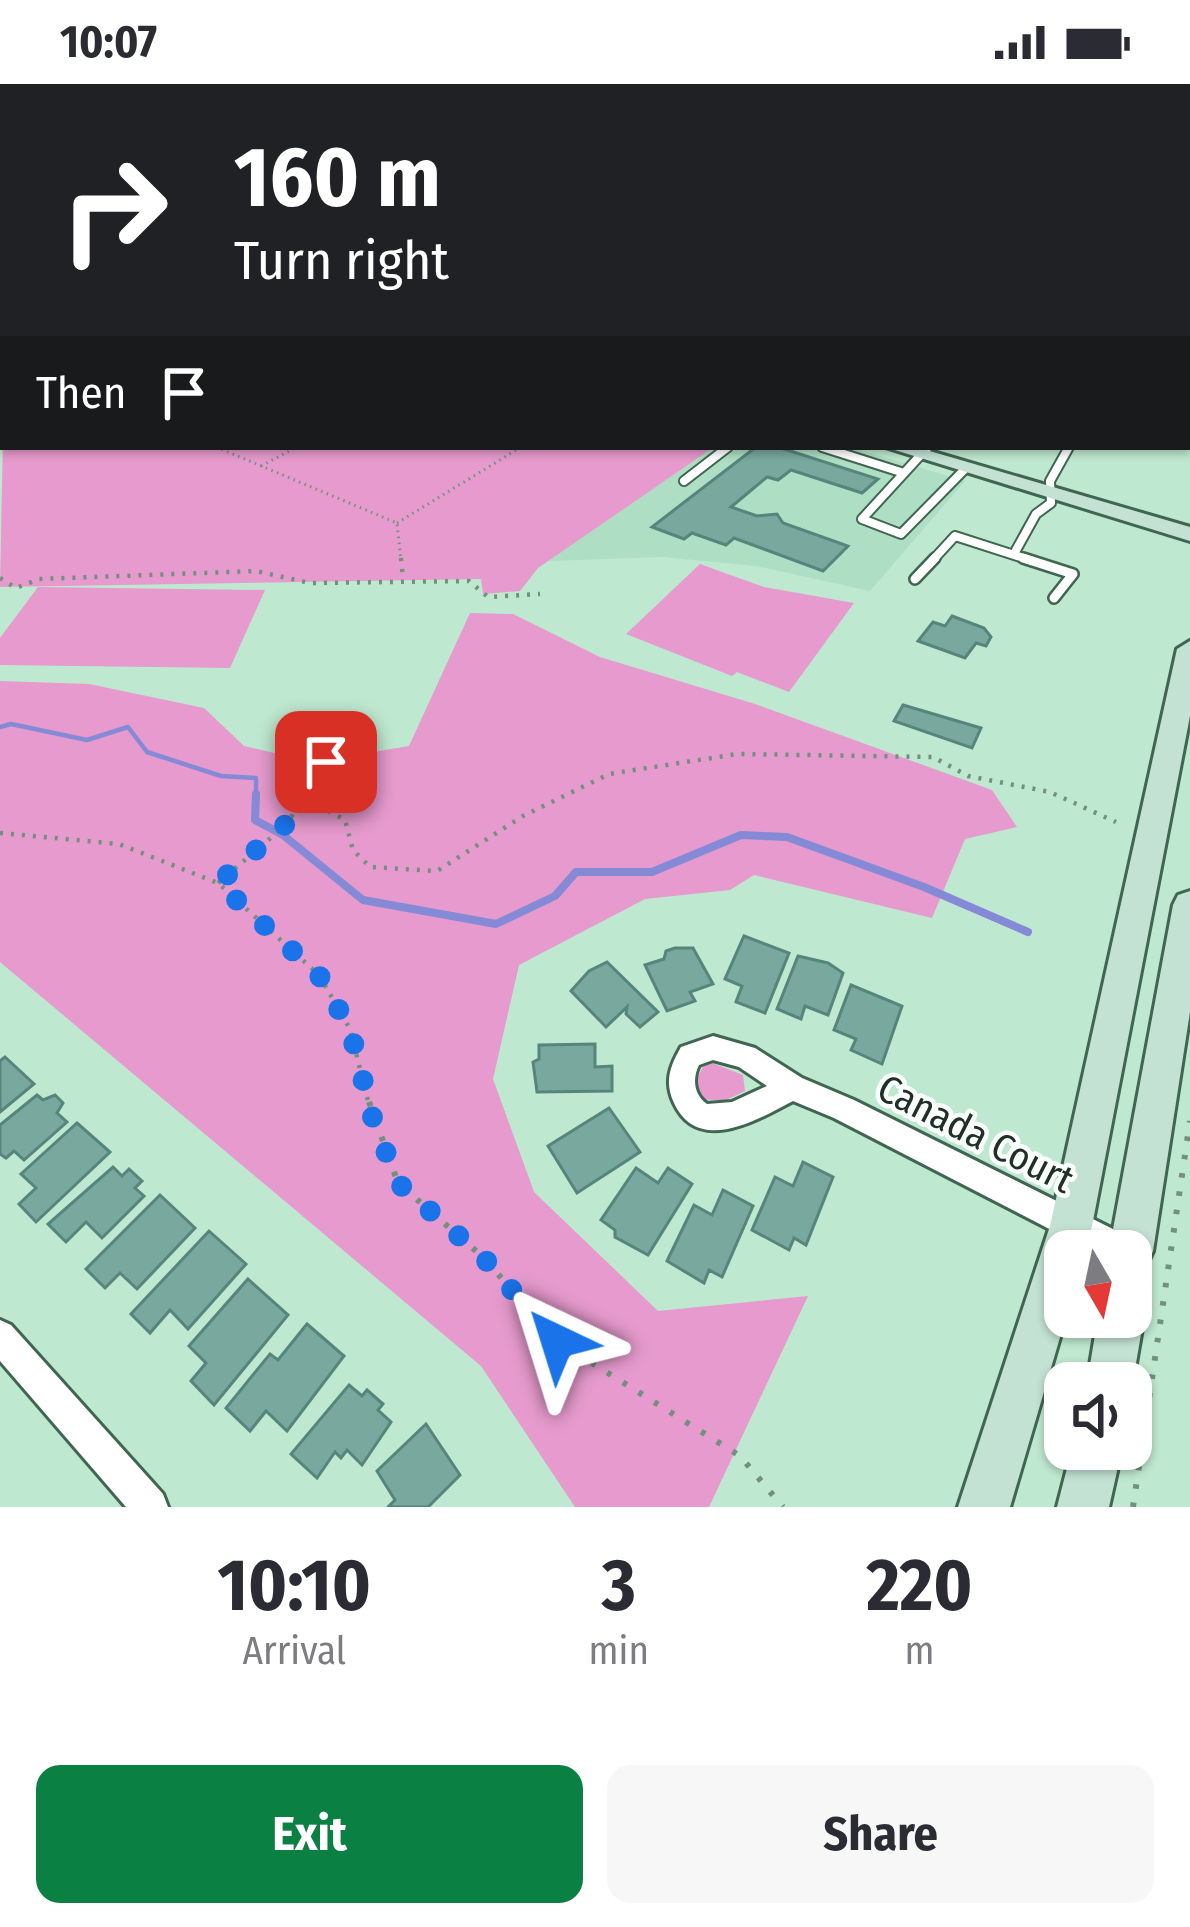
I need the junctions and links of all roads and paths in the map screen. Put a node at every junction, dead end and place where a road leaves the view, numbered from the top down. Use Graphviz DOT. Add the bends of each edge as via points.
graph roads {
  1 [pos="223,450"];
  2 [pos="291,450"];
  3 [pos="516,450"];
  4 [pos="724,450"];
  5 [pos="831,450"];
  6 [pos="1068,450"];
  7 [pos="925,451"];
  8 [pos="261,466"];
  9 [pos="966,468"];
  10 [pos="904,473"];
  11 [pos="684,481"];
  12 [pos="1051,493"];
  13 [pos="397,523"];
  14 [pos="1190,534"];
  15 [pos="1015,552"];
  16 [pos="0,578"];
  17 [pos="402,579"];
  18 [pos="915,579"];
  19 [pos="540,594"];
  20 [pos="1054,598"];
  21 [pos="1190,649"];
  22 [pos="326,762"];
  23 [pos="297,807"];
  24 [pos="1116,822"];
  25 [pos="0,833"];
  26 [pos="218,883"];
  27 [pos="1190,905"];
  28 [pos="792,1087"];
  29 [pos="1190,1121"];
  30 [pos="1188,1139"];
  31 [pos="1071,1226"];
  32 [pos="1080,1230"];
  33 [pos="1131,1230"];
  34 [pos="0,1336"];
  35 [pos="1092,1470"];
  36 [pos="149,1507"];
  37 [pos="783,1507"];
  38 [pos="984,1507"];
  39 [pos="1083,1507"];
  40 [pos="1132,1507"];
  1 -- 8 [label="path"];
  2 -- 8 [label="path"];
  3 -- 13 [label="path"];
  4 -- 11 [label="lane"];
  5 -- 10 [label="lane"];
  6 -- 12 [label="lane"];
  7 -- 9 [label="main road"];
  7 -- 10 [label="lane"];
  8 -- 13 [label="path"];
  9 -- 10 [label="lane" via="901,534 862,519"];
  9 -- 12 [label="main road"];
  12 -- 14 [label="main road"];
  12 -- 15 [label="lane" via="1052,503 1036,514"];
  13 -- 17 [label="path"];
  15 -- 18 [label="lane" via="955,536"];
  15 -- 20 [label="lane" via="1073,574"];
  16 -- 17 [label="path" via="16,588 39,579 236,572 310,583"];
  17 -- 19 [label="path" via="469,580 500,599"];
  21 -- 31 [label="main road"];
  22 -- 23 [label="path"];
  23 -- 24 [label="path" via="318,805 345,820 353,850 370,867 436,871 609,774 736,754 933,758 968,776 1050,792"];
  23 -- 26 [label="path" via="270,842"];
  25 -- 26 [label="path" via="119,844"];
  26 -- 37 [label="path" via="319,975 350,1029 398,1183 483,1257 557,1341 740,1456"];
  27 -- 33 [label="main road"];
  28 -- 31 [label="street, Canada Court"];
  29 -- 30 [label="path"];
  30 -- 40 [label="path"];
  31 -- 32 [label="street, Canada Court"];
  31 -- 38 [label="main road"];
  34 -- 36 [label="street"];
  35 -- 39 [label="main road"];
}
